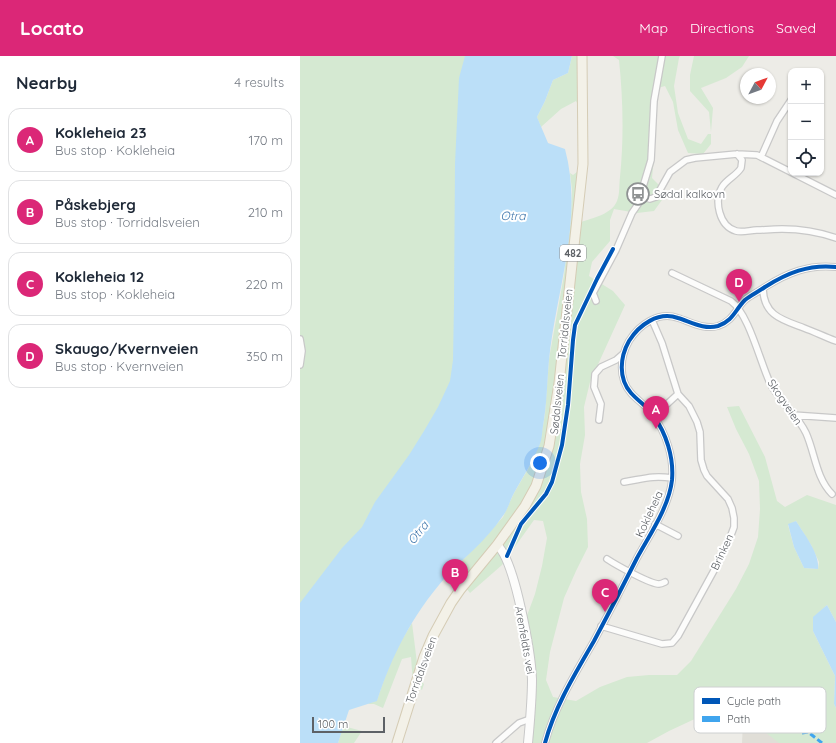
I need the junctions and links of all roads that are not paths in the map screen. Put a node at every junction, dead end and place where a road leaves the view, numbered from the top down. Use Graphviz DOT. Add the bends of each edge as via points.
graph roads {
  1 [pos="582,56"];
  2 [pos="662,56"];
  3 [pos="788,104"];
  4 [pos="737,154"];
  5 [pos="761,157"];
  6 [pos="836,195"];
  7 [pos="643,197"];
  8 [pos="836,238"];
  9 [pos="836,267"];
  10 [pos="672,273"];
  11 [pos="763,289"];
  12 [pos="596,301"];
  13 [pos="739,308"];
  14 [pos="652,320"];
  15 [pos="300,339"];
  16 [pos="836,341"];
  17 [pos="624,353"];
  18 [pos="300,365"];
  19 [pos="678,394"];
  20 [pos="653,415"];
  21 [pos="793,415"];
  22 [pos="836,418"];
  23 [pos="599,420"];
  24 [pos="672,478"];
  25 [pos="624,482"];
  26 [pos="832,494"];
  27 [pos="655,524"];
  28 [pos="678,536"];
  29 [pos="495,548"];
  30 [pos="607,559"];
  31 [pos="630,572"];
  32 [pos="665,582"];
  33 [pos="602,626"];
  34 [pos="530,719"];
  35 [pos="397,743"];
  36 [pos="496,743"];
  37 [pos="528,743"];
  38 [pos="544,743"];
  1 -- 29 [label="main road, Torridalsveien / 482" via="583,164 552,431 536,486"];
  2 -- 7 [label="street" via="654,102 651,160 642,190"];
  3 -- 5 [label="street" via="777,121"];
  4 -- 5 [label="street"];
  4 -- 7 [label="street" via="686,160 670,172 656,197"];
  4 -- 8 [label="street" via="742,160 742,166 723,185 719,199 720,215 731,228 739,232 798,230"];
  5 -- 6 [label="street"];
  7 -- 12 [label="street" via="632,213 593,293"];
  9 -- 11 [label="street, Kokleheia" via="814,266 797,270"];
  10 -- 13 [label="street" via="730,301"];
  11 -- 13 [label="street, Kokleheia" via="749,297"];
  11 -- 16 [label="street" via="767,304 776,316"];
  13 -- 14 [label="street, Kokleheia" via="731,319 713,327 672,316"];
  13 -- 21 [label="street, Skogveien" via="770,382"];
  14 -- 17 [label="street, Kokleheia" via="637,331"];
  14 -- 19 [label="street, Brinken" via="662,342"];
  15 -- 18 [label="street"];
  17 -- 20 [label="street, Kokleheia" via="622,370 627,388"];
  17 -- 23 [label="street, Kokleheia" via="601,367 595,374 594,387 602,404"];
  19 -- 20 [label="street"];
  19 -- 33 [label="street, Brinken" via="689,406 697,422 705,473 725,495 732,508 732,535 672,643 662,644"];
  20 -- 24 [label="street, Kokleheia" via="670,451"];
  21 -- 22 [label="street"];
  21 -- 26 [label="street, Skogveien" via="804,430 823,483"];
  24 -- 25 [label="street, Kokleheia" via="651,476"];
  24 -- 27 [label="street, Kokleheia" via="669,496"];
  27 -- 28 [label="street, Kokleheia"];
  27 -- 31 [label="street, Kokleheia"];
  29 -- 34 [label="street, Arenfeldts vei" via="510,569 529,651 532,678"];
  29 -- 35 [label="main road, Torridalsveien / 482" via="460,590 433,636"];
  30 -- 31 [label="street"];
  31 -- 32 [label="street" via="651,582"];
  31 -- 33 [label="street, Kokleheia"];
  33 -- 38 [label="street, Kokleheia" via="562,698"];
  34 -- 36 [label="street" via="519,723"];
  34 -- 37 [label="street, Arenfeldts vei"];
}
